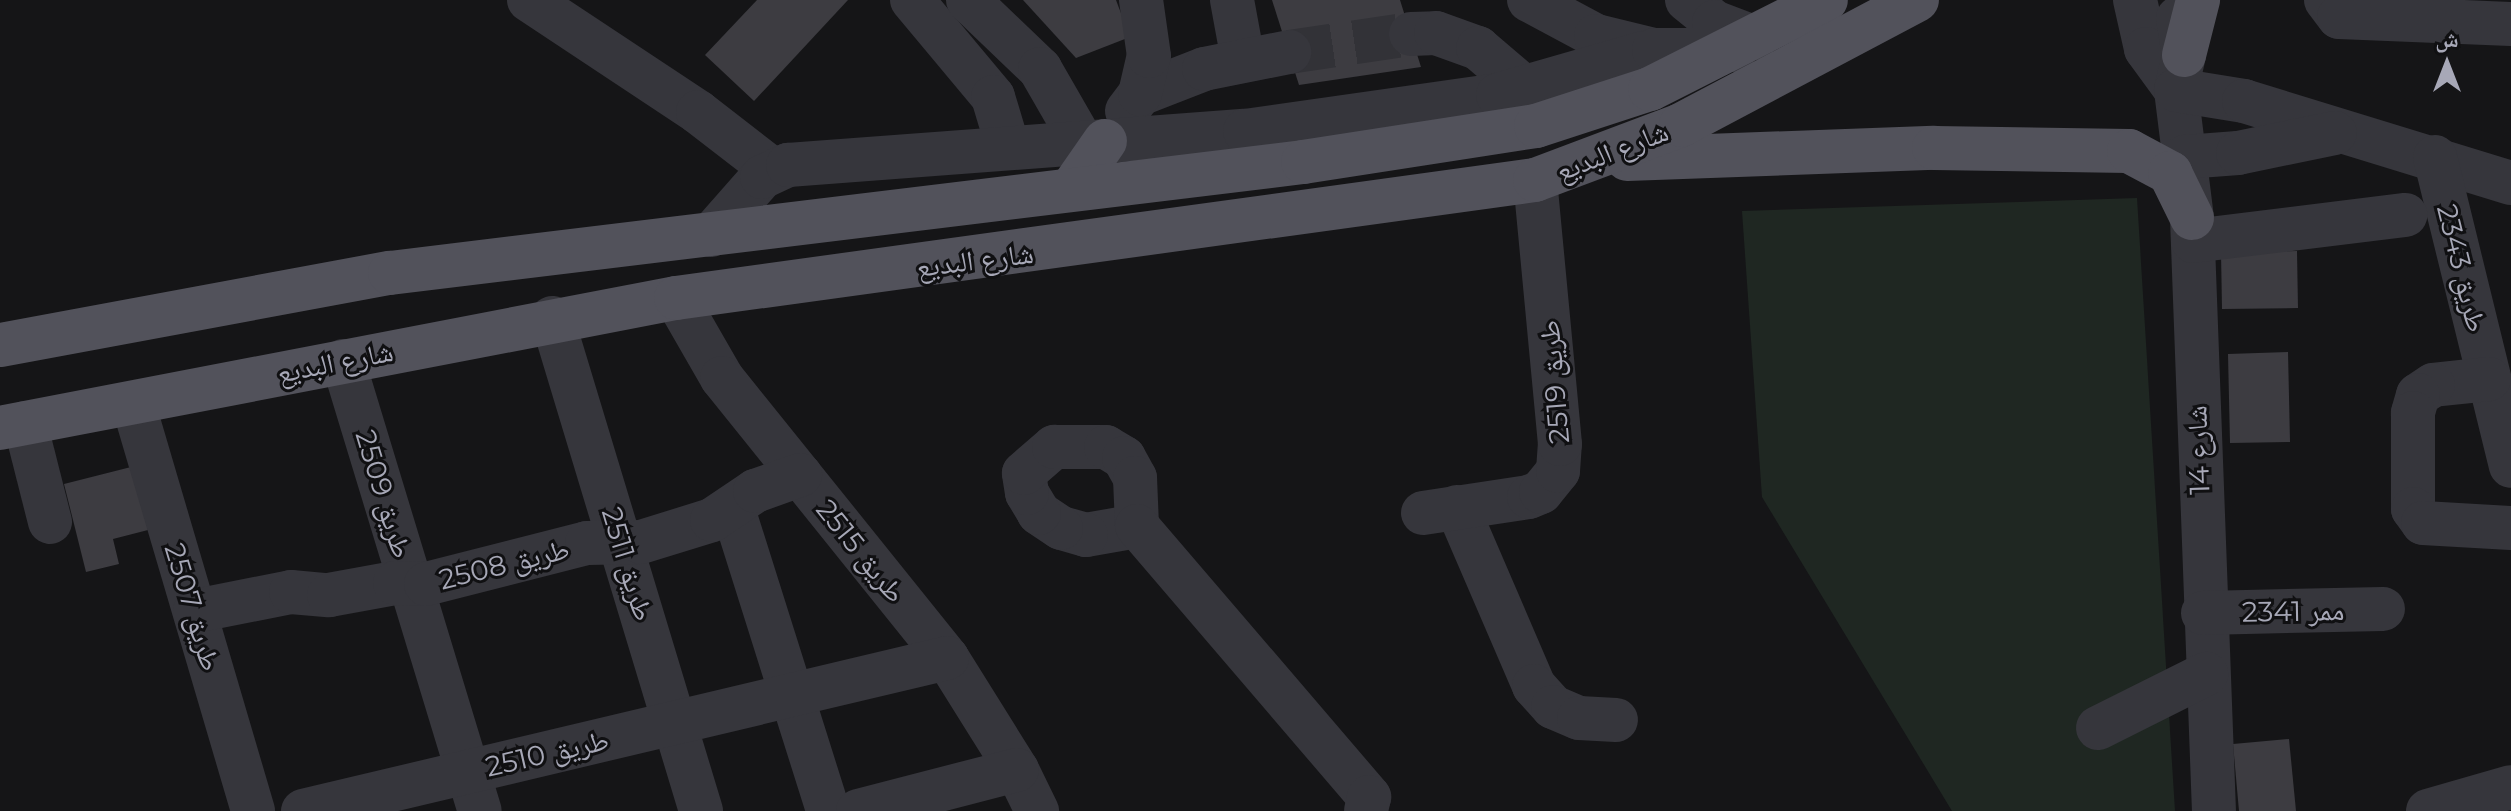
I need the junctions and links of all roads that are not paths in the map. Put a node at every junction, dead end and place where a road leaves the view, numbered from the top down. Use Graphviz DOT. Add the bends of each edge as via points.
graph roads {
  1 [pos="529,0"];
  2 [pos="912,0"];
  3 [pos="968,0"];
  4 [pos="1141,0"];
  5 [pos="1232,0"];
  6 [pos="1687,0"];
  7 [pos="1826,0"];
  8 [pos="1917,0"];
  9 [pos="2135,0"];
  10 [pos="2175,0"];
  11 [pos="2198,0"];
  12 [pos="2326,0"];
  13 [pos="1532,4"];
  14 [pos="1423,23"];
  15 [pos="2511,24"];
  16 [pos="1745,44"];
  17 [pos="1654,50"];
  18 [pos="1289,52"];
  19 [pos="1243,60"];
  20 [pos="2180,72"];
  21 [pos="1532,87"];
  22 [pos="1140,94"];
  23 [pos="2341,131"];
  24 [pos="1093,142"];
  25 [pos="1008,147"];
  26 [pos="2185,157"];
  27 [pos="2435,157"];
  28 [pos="1597,160"];
  29 [pos="773,170"];
  30 [pos="2510,179"];
  31 [pos="1535,180"];
  32 [pos="1073,187"];
  33 [pos="2405,215"];
  34 [pos="2192,230"];
  35 [pos="711,235"];
  36 [pos="676,298"];
  37 [pos="552,318"];
  38 [pos="0,345"];
  39 [pos="343,361"];
  40 [pos="2489,379"];
  41 [pos="133,403"];
  42 [pos="12,425"];
  43 [pos="2511,466"];
  44 [pos="800,475"];
  45 [pos="733,509"];
  46 [pos="50,522"];
  47 [pos="1137,526"];
  48 [pos="2511,528"];
  49 [pos="622,543"];
  50 [pos="412,585"];
  51 [pos="2383,609"];
  52 [pos="195,611"];
  53 [pos="2203,613"];
  54 [pos="947,658"];
  55 [pos="2206,674"];
  56 [pos="792,695"];
  57 [pos="1616,720"];
  58 [pos="676,723"];
  59 [pos="2098,728"];
  60 [pos="1017,770"];
  61 [pos="2511,787"];
  62 [pos="476,791"];
  63 [pos="253,811"];
  64 [pos="303,811"];
  65 [pos="701,811"];
  66 [pos="828,811"];
  67 [pos="858,811"];
  68 [pos="1037,811"];
  69 [pos="1366,811"];
  70 [pos="2214,811"];
  71 [pos="2428,811"];
  1 -- 29 [label="street" via="698,112"];
  2 -- 25 [label="street" via="993,97"];
  3 -- 24 [label="street" via="1040,69"];
  4 -- 22 [label="street" via="1149,56"];
  5 -- 19 [label="street"];
  6 -- 16 [label="street"];
  7 -- 16 [label="main road, شارع البديع"];
  8 -- 28 [label="main road, شارع البديع" via="1681,125"];
  9 -- 20 [label="street, شارع 14" via="2146,49"];
  10 -- 20 [label="street, شارع 14"];
  11 -- 20 [label="main road"];
  12 -- 15 [label="street" via="2339,17"];
  13 -- 17 [label="street" via="1596,36"];
  13 -- 21 [label="street" via="1543,30"];
  14 -- 21 [label="street" via="1488,54"];
  16 -- 17 [label="street"];
  16 -- 32 [label="main road, شارع البديع" via="1650,89 1536,126 1303,162"];
  17 -- 21 [label="street"];
  18 -- 19 [label="street"];
  19 -- 22 [label="street"];
  20 -- 23 [label="street" via="2230,97"];
  20 -- 26 [label="street, شارع 14"];
  21 -- 24 [label="street" via="1245,131"];
  22 -- 24 [label="street"];
  23 -- 26 [label="street" via="2238,153"];
  23 -- 27 [label="street"];
  24 -- 25 [label="street"];
  24 -- 32 [label="main road"];
  25 -- 29 [label="street" via="803,163"];
  26 -- 34 [label="street, شارع 14"];
  27 -- 30 [label="street"];
  27 -- 40 [label="street, طريق 2343"];
  28 -- 31 [label="main road, شارع البديع"];
  28 -- 34 [label="main road" via="1934,148 2129,151 2170,173"];
  29 -- 35 [label="street"];
  31 -- 36 [label="main road, شارع البديع"];
  31 -- 57 [label="street, طريق 2519" via="1561,458 1541,492 1440,510 1534,686 1553,707 1579,718"];
  32 -- 35 [label="main road, شارع البديع"];
  33 -- 34 [label="street"];
  34 -- 53 [label="street, شارع 14"];
  35 -- 38 [label="main road, شارع البديع" via="390,273"];
  36 -- 37 [label="main road, شارع البديع"];
  36 -- 44 [label="street, طريق 2515" via="722,378"];
  37 -- 39 [label="main road, شارع البديع"];
  37 -- 49 [label="street, طريق 2511"];
  39 -- 41 [label="main road, شارع البديع"];
  39 -- 50 [label="street, طريق 2509"];
  40 -- 43 [label="street, طريق 2343"];
  40 -- 48 [label="street" via="2433,385 2418,395 2413,413 2413,509 2423,523"];
  41 -- 42 [label="main road, شارع البديع"];
  41 -- 52 [label="street, طريق 2507"];
  42 -- 46 [label="street"];
  44 -- 45 [label="street, طريق 2508" via="755,491"];
  44 -- 54 [label="street, طريق 2515"];
  45 -- 49 [label="street, طريق 2508" via="684,529"];
  45 -- 56 [label="street"];
  47 -- 69 [label="street" via="1369,797"];
  49 -- 50 [label="street, طريق 2508" via="587,543"];
  49 -- 58 [label="street, طريق 2511"];
  50 -- 52 [label="street, طريق 2508" via="395,583 329,595 291,592"];
  50 -- 62 [label="street, طريق 2509"];
  51 -- 53 [label="street, ممر 2341"];
  52 -- 63 [label="street, طريق 2507"];
  53 -- 55 [label="street, شارع 14"];
  54 -- 56 [label="street, طريق 2510"];
  54 -- 60 [label="street, طريق 2515"];
  55 -- 59 [label="street"];
  55 -- 70 [label="street, شارع 14"];
  56 -- 58 [label="street, طريق 2510"];
  56 -- 66 [label="street"];
  58 -- 62 [label="street, طريق 2510"];
  58 -- 65 [label="street, طريق 2511"];
  60 -- 67 [label="street"];
  60 -- 68 [label="street, طريق 2515"];
  61 -- 71 [label="street"];
  62 -- 64 [label="street, طريق 2510"];
}
